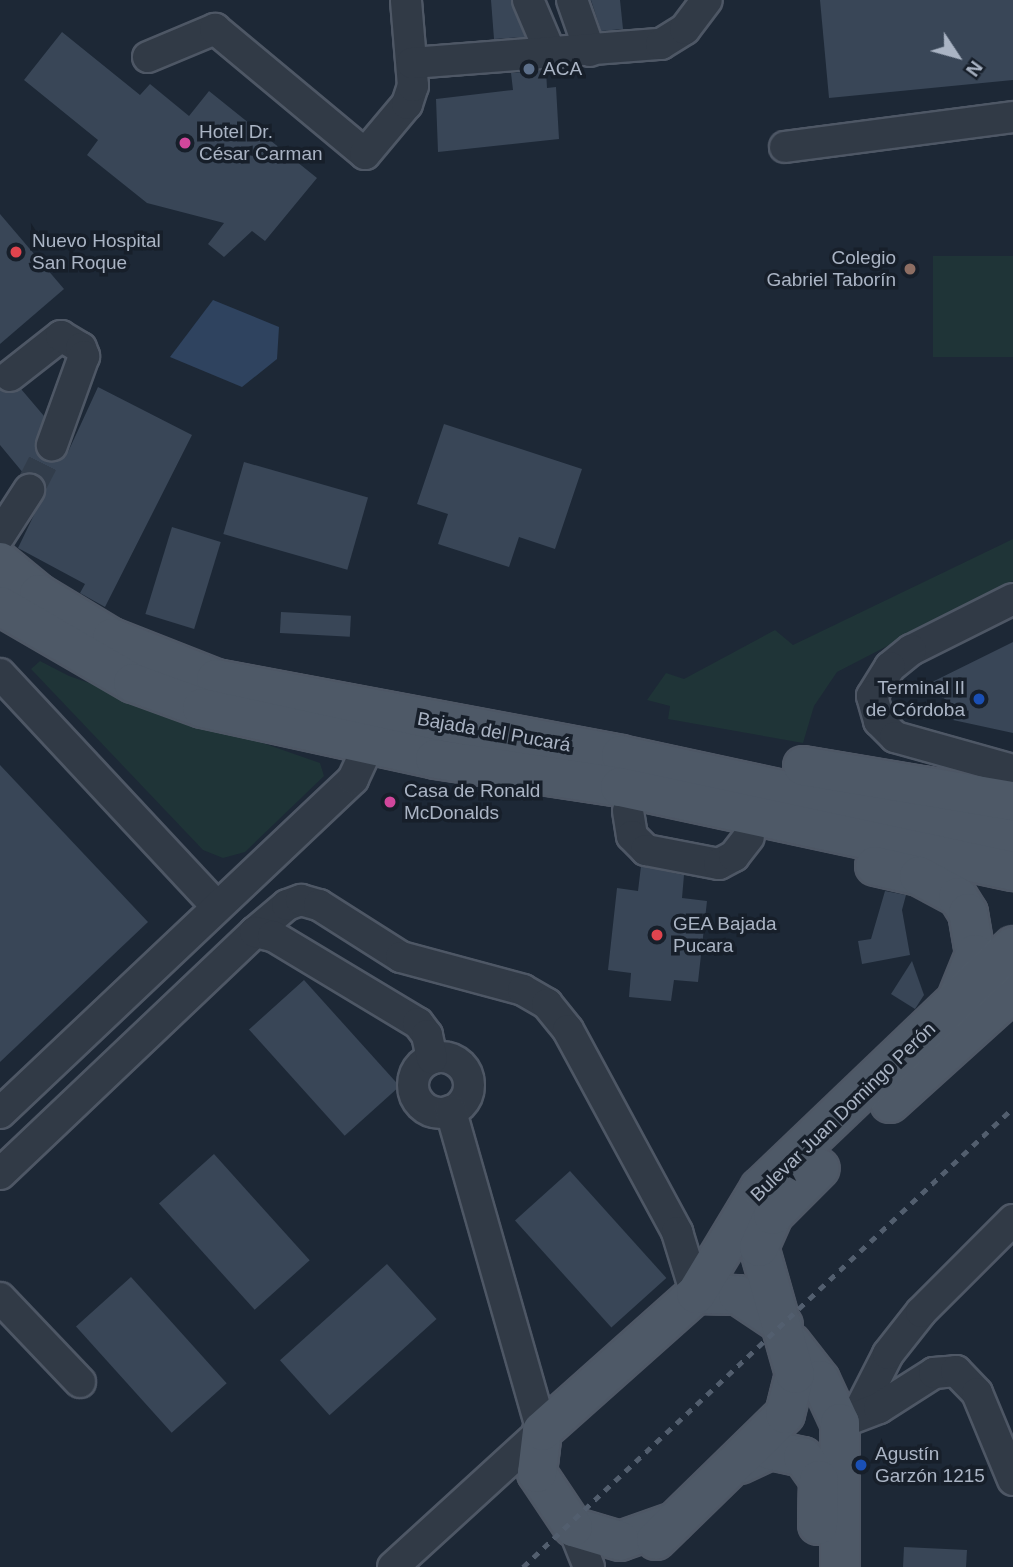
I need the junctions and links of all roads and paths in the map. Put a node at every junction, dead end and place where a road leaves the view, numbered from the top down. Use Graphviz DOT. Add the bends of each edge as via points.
graph roads {
  1 [pos="528,0"];
  2 [pos="572,0"];
  3 [pos="707,0"];
  4 [pos="402,5"];
  5 [pos="590,51"];
  6 [pos="551,54"];
  7 [pos="148,57"];
  8 [pos="412,63"];
  9 [pos="1013,117"];
  10 [pos="785,147"];
  11 [pos="10,376"];
  12 [pos="52,444"];
  13 [pos="29,490"];
  14 [pos="0,535"];
  15 [pos="0,562"];
  16 [pos="1013,599"];
  17 [pos="0,606"];
  18 [pos="0,674"];
  19 [pos="13,702"];
  20 [pos="392,714"];
  21 [pos="369,744"];
  22 [pos="435,759"];
  23 [pos="1013,770"];
  24 [pos="1013,802"];
  25 [pos="941,839"];
  26 [pos="1013,840"];
  27 [pos="1013,871"];
  28 [pos="217,907"];
  29 [pos="255,932"];
  30 [pos="1013,946"];
  31 [pos="1013,992"];
  32 [pos="955,1001"];
  33 [pos="432,1058"];
  34 [pos="451,1111"];
  35 [pos="0,1113"];
  36 [pos="0,1174"];
  37 [pos="1013,1220"];
  38 [pos="696,1294"];
  39 [pos="0,1298"];
  40 [pos="785,1332"];
  41 [pos="80,1382"];
  42 [pos="539,1416"];
  43 [pos="849,1418"];
  44 [pos="740,1464"];
  45 [pos="1013,1480"];
  46 [pos="674,1522"];
  47 [pos="573,1527"];
  48 [pos="393,1567"];
  49 [pos="589,1567"];
  50 [pos="628,1567"];
  51 [pos="816,1567"];
  52 [pos="840,1567"];
  1 -- 6 [label="street"];
  2 -- 5 [label="street"];
  3 -- 5 [label="street" via="674,39"];
  4 -- 8 [label="street"];
  5 -- 6 [label="street"];
  6 -- 8 [label="street"];
  7 -- 8 [label="street" via="215,29 365,154 407,104"];
  9 -- 10 [label="street"];
  11 -- 12 [label="street" via="61,335 81,348 84,356"];
  13 -- 14 [label="street"];
  15 -- 20 [label="main road, Bajada del Pucará" via="39,594 139,652 216,679"];
  16 -- 23 [label="street" via="911,650 884,673 872,696 879,721 895,737"];
  17 -- 21 [label="main road, Bajada del Pucará" via="68,649 167,696"];
  18 -- 19 [label="street"];
  19 -- 28 [label="street"];
  20 -- 24 [label="main road" via="535,719"];
  20 -- 25 [label="main road, Bajada del Pucará" via="621,755"];
  21 -- 22 [label="main road, Bajada del Pucará"];
  21 -- 28 [label="street" via="353,779"];
  22 -- 25 [label="main road, Bajada del Pucará"];
  22 -- 32 [label="main road" via="628,811 919,876 958,897 968,913 975,954"];
  25 -- 26 [label="main road, Bajada del Pucará"];
  25 -- 27 [label="main road, Bajada del Pucará"];
  28 -- 35 [label="street"];
  29 -- 33 [label="street" via="273,936 418,1023 427,1035"];
  29 -- 36 [label="street"];
  29 -- 38 [label="street" via="286,905 301,900 319,905 401,957 523,990 547,1004 568,1030 677,1232"];
  30 -- 32 [label="main road, Bulevar Juan Domingo Perón"];
  31 -- 40 [label="main road, Bulevar Juan Domingo Perón" via="798,1188 766,1225 759,1258"];
  32 -- 38 [label="main road, Bulevar Juan Domingo Perón" via="760,1188"];
  33 -- 34 [label="street" via="451,1058 466,1071 465,1098"];
  33 -- 34 [label="street" via="414,1077 414,1094 433,1112"];
  34 -- 42 [label="street"];
  37 -- 43 [label="street" via="921,1312 888,1354"];
  38 -- 40 [label="main road" via="738,1295"];
  38 -- 42 [label="main road, Bulevar Juan Domingo Perón"];
  39 -- 41 [label="street"];
  40 -- 43 [label="main road"];
  40 -- 44 [label="main road" via="795,1374 791,1401"];
  42 -- 47 [label="main road" via="537,1473"];
  42 -- 48 [label="street, Bulevar Juan Domingo Perón"];
  43 -- 45 [label="street" via="879,1408 934,1373 956,1371 977,1393"];
  43 -- 52 [label="main road"];
  44 -- 46 [label="main road"];
  44 -- 51 [label="main road" via="784,1450 803,1457 814,1468 819,1489"];
  46 -- 47 [label="main road" via="620,1541"];
  46 -- 50 [label="main road"];
  47 -- 49 [label="street"];
}
